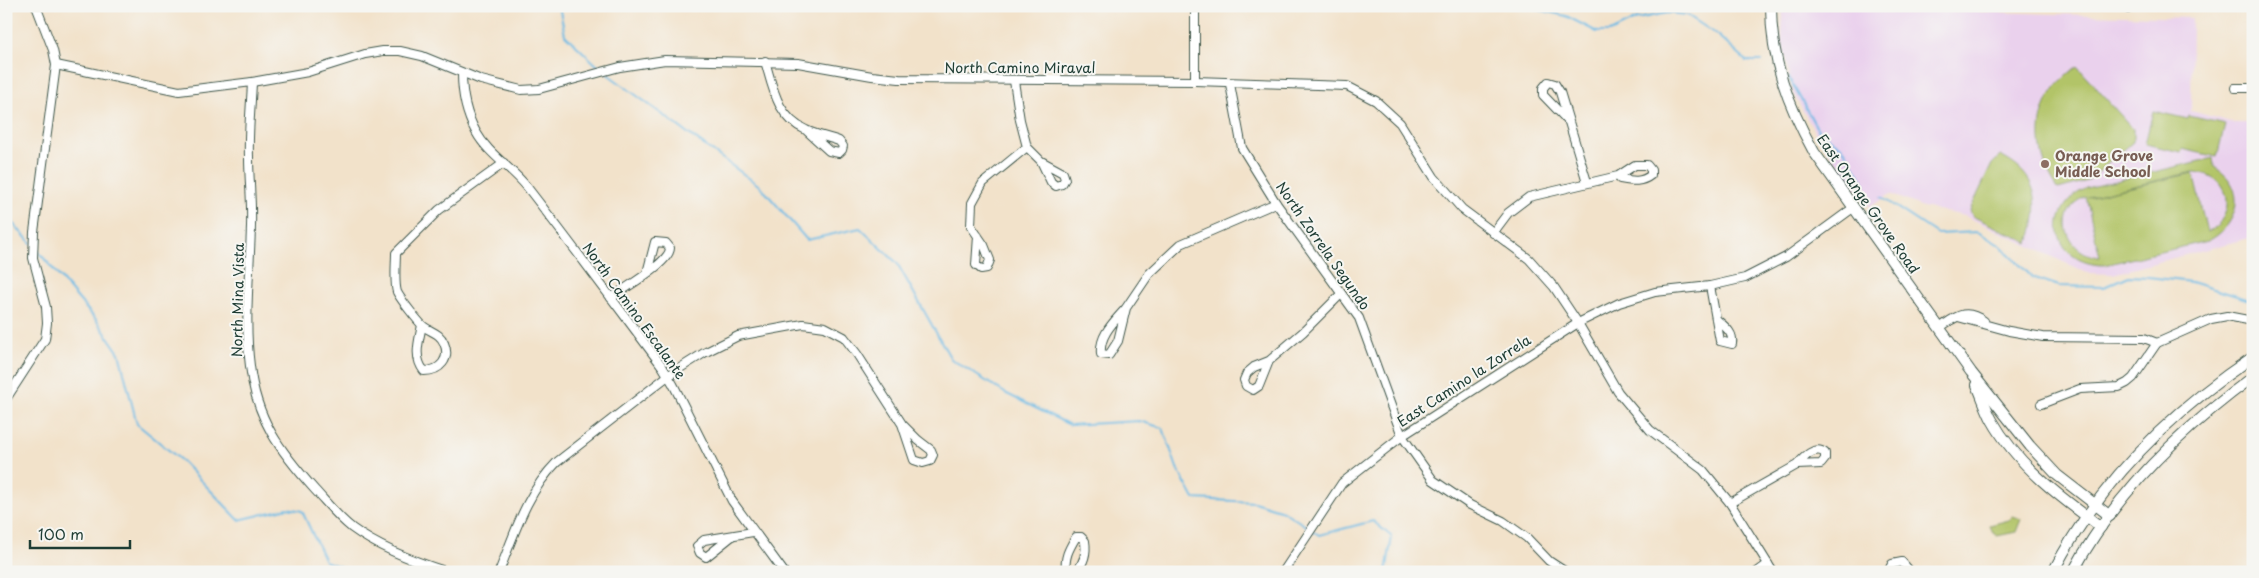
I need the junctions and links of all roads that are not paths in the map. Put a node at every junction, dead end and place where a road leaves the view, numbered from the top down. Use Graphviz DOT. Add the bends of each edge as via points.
graph roads {
  1 [pos="36,6"];
  2 [pos="1195,6"];
  3 [pos="1771,6"];
  4 [pos="765,61"];
  5 [pos="56,65"];
  6 [pos="462,73"];
  7 [pos="1014,81"];
  8 [pos="1195,81"];
  9 [pos="252,82"];
  10 [pos="1230,84"];
  11 [pos="2235,88"];
  12 [pos="2253,88"];
  13 [pos="1569,122"];
  14 [pos="808,131"];
  15 [pos="1027,147"];
  16 [pos="1042,161"];
  17 [pos="504,163"];
  18 [pos="1618,176"];
  19 [pos="1587,182"];
  20 [pos="1276,203"];
  21 [pos="1853,208"];
  22 [pos="1493,233"];
  23 [pos="978,236"];
  24 [pos="646,273"];
  25 [pos="1710,286"];
  26 [pos="1341,294"];
  27 [pos="611,298"];
  28 [pos="1126,308"];
  29 [pos="1958,317"];
  30 [pos="1716,319"];
  31 [pos="2253,321"];
  32 [pos="1578,323"];
  33 [pos="1987,324"];
  34 [pos="422,325"];
  35 [pos="1938,328"];
  36 [pos="2157,343"];
  37 [pos="2253,357"];
  38 [pos="1269,361"];
  39 [pos="1971,372"];
  40 [pos="668,375"];
  41 [pos="2253,377"];
  42 [pos="6,399"];
  43 [pos="2041,404"];
  44 [pos="902,424"];
  45 [pos="1402,436"];
  46 [pos="1797,465"];
  47 [pos="1730,503"];
  48 [pos="2094,505"];
  49 [pos="2110,516"];
  50 [pos="2086,517"];
  51 [pos="2101,527"];
  52 [pos="753,532"];
  53 [pos="731,537"];
  54 [pos="1549,561"];
  55 [pos="1768,564"];
  56 [pos="448,572"];
  57 [pos="499,572"];
  58 [pos="784,572"];
  59 [pos="1066,572"];
  60 [pos="1076,572"];
  61 [pos="1282,572"];
  62 [pos="1553,572"];
  63 [pos="1566,572"];
  64 [pos="1757,572"];
  65 [pos="1773,572"];
  66 [pos="1888,572"];
  67 [pos="1907,572"];
  68 [pos="2054,572"];
  69 [pos="2073,572"];
  1 -- 5 [label="street"];
  2 -- 8 [label="street"];
  3 -- 21 [label="main road, East Orange Grove Road" via="1779,74 1795,117 1814,152"];
  4 -- 6 [label="street, North Camino Miraval" via="650,62 530,90 497,85"];
  4 -- 7 [label="street, North Camino Miraval" via="814,65 885,78"];
  4 -- 14 [label="street" via="781,109"];
  5 -- 9 [label="street, North Camino Miraval" via="179,91"];
  5 -- 42 [label="street" via="34,232 34,258 46,307 45,339"];
  6 -- 9 [label="street, North Camino Miraval" via="422,56 382,50 308,72"];
  6 -- 17 [label="street, North Camino Escalante" via="464,98 475,130 483,143"];
  7 -- 8 [label="street, North Camino Miraval"];
  7 -- 15 [label="street"];
  8 -- 10 [label="street, North Camino Miraval"];
  9 -- 56 [label="street, North Mina Vista" via="248,350 261,414 281,449 341,518 378,543"];
  10 -- 20 [label="street, North Zorrela Segundo" via="1242,148"];
  10 -- 22 [label="street, North Camino Miraval" via="1347,86 1376,101 1400,123 1434,177 1462,209"];
  11 -- 12 [label="street"];
  13 -- 13 [label="street" via="1543,95 1543,88 1548,82 1555,84 1560,92"];
  13 -- 19 [label="street"];
  15 -- 16 [label="street"];
  15 -- 23 [label="street" via="983,183 972,203 971,226"];
  17 -- 27 [label="street, North Camino Escalante" via="525,184"];
  17 -- 34 [label="street" via="439,210 396,253 397,291"];
  18 -- 19 [label="street"];
  19 -- 22 [label="street" via="1529,197 1508,213"];
  20 -- 26 [label="street, North Zorrela Segundo"];
  20 -- 28 [label="street" via="1181,244 1149,274"];
  21 -- 25 [label="street, East Camino la Zorrela" via="1786,258 1745,278"];
  21 -- 35 [label="main road, East Orange Grove Road"];
  22 -- 32 [label="street, North Camino Miraval" via="1529,259 1554,287"];
  24 -- 27 [label="street"];
  25 -- 30 [label="street"];
  25 -- 32 [label="street, East Camino la Zorrela" via="1655,292 1619,303"];
  26 -- 38 [label="street"];
  26 -- 45 [label="street, North Zorrela Segundo" via="1359,318"];
  27 -- 40 [label="street, North Camino Escalante"];
  28 -- 28 [label="street" via="1118,341 1110,355 1102,354 1100,345 1108,329"];
  29 -- 33 [label="street" via="1964,324"];
  29 -- 33 [label="street" via="1972,313"];
  29 -- 35 [label="street"];
  31 -- 36 [label="street" via="2227,316 2211,319"];
  32 -- 45 [label="street, East Camino la Zorrela"];
  32 -- 47 [label="street, North Camino Miraval" via="1618,392 1650,430 1703,470"];
  33 -- 36 [label="street" via="2042,337 2144,338"];
  34 -- 34 [label="street" via="417,353 419,364 424,370 434,371 445,359 445,344 438,334"];
  35 -- 39 [label="main road, East Orange Grove Road"];
  36 -- 43 [label="street" via="2127,383 2080,389"];
  37 -- 48 [label="main road" via="2209,388 2154,436"];
  39 -- 48 [label="main road, East Orange Grove Road" via="2040,458"];
  39 -- 50 [label="main road, East Orange Grove Road" via="1993,421 2017,454 2046,484"];
  40 -- 44 [label="street" via="738,336 795,325 825,327 850,342"];
  40 -- 52 [label="street, North Camino Escalante" via="732,501"];
  40 -- 57 [label="street" via="551,468 528,501"];
  41 -- 49 [label="main road" via="2186,429"];
  44 -- 44 [label="street" via="914,460 930,461 931,450"];
  45 -- 54 [label="street, North Zorrela Segundo" via="1433,480 1527,538"];
  45 -- 61 [label="street, East Camino la Zorrela" via="1342,483"];
  46 -- 47 [label="street"];
  47 -- 55 [label="street, North Camino Miraval"];
  48 -- 49 [label="main road, East Orange Grove Road"];
  48 -- 50 [label="main road"];
  49 -- 51 [label="main road"];
  50 -- 51 [label="main road, East Orange Grove Road"];
  50 -- 68 [label="main road"];
  51 -- 69 [label="main road"];
  52 -- 53 [label="street"];
  52 -- 58 [label="street, North Camino Escalante"];
  54 -- 62 [label="street, North Zorrela Segundo"];
  54 -- 63 [label="street, North Zorrela Segundo"];
  55 -- 64 [label="street"];
  55 -- 65 [label="street, North Camino Miraval"];
  59 -- 60 [label="street" via="1068,550 1076,537 1081,537 1086,551"];
  66 -- 67 [label="street" via="1892,564 1902,562"];
}
